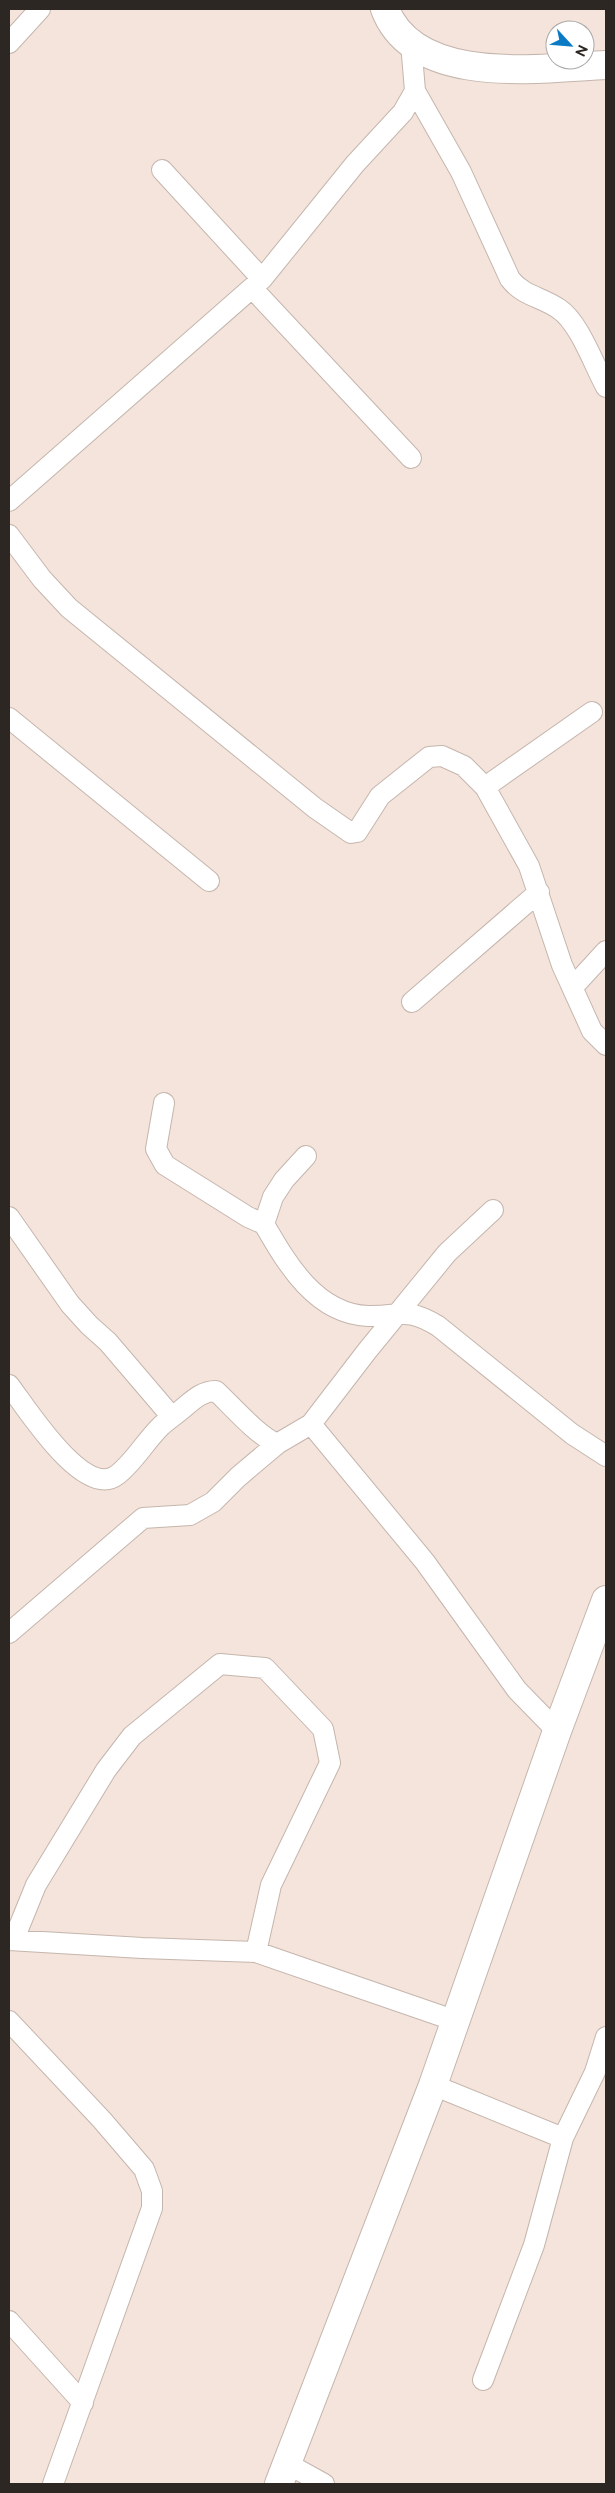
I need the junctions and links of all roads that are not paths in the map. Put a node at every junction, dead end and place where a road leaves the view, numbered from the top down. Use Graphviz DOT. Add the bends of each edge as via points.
graph roads {
  1 [pos="40,9"];
  2 [pos="385,9"];
  3 [pos="9,43"];
  4 [pos="410,43"];
  5 [pos="606,65"];
  6 [pos="415,92"];
  7 [pos="162,170"];
  8 [pos="258,284"];
  9 [pos="606,388"];
  10 [pos="411,458"];
  11 [pos="9,501"];
  12 [pos="9,534"];
  13 [pos="592,712"];
  14 [pos="9,718"];
  15 [pos="485,787"];
  16 [pos="209,881"];
  17 [pos="539,892"];
  18 [pos="606,951"];
  19 [pos="573,988"];
  20 [pos="412,1002"];
  21 [pos="606,1045"];
  22 [pos="164,1102"];
  23 [pos="306,1156"];
  24 [pos="493,1210"];
  25 [pos="9,1216"];
  26 [pos="264,1224"];
  27 [pos="397,1313"];
  28 [pos="9,1385"];
  29 [pos="172,1417"];
  30 [pos="311,1424"];
  31 [pos="277,1444"];
  32 [pos="606,1456"];
  33 [pos="606,1600"];
  34 [pos="9,1633"];
  35 [pos="556,1731"];
  36 [pos="11,1940"];
  37 [pos="256,1952"];
  38 [pos="9,2021"];
  39 [pos="456,2021"];
  40 [pos="606,2037"];
  41 [pos="433,2085"];
  42 [pos="563,2138"];
  43 [pos="9,2321"];
  44 [pos="484,2380"];
  45 [pos="83,2404"];
  46 [pos="282,2474"];
  47 [pos="53,2484"];
  48 [pos="324,2484"];
  1 -- 3 [label="street"];
  2 -- 4 [label="street" via="394,26"];
  4 -- 5 [label="street" via="446,60 509,70"];
  4 -- 6 [label="street"];
  6 -- 8 [label="street" via="403,112 355,164"];
  6 -- 9 [label="street" via="461,172 510,279 523,292 558,308 568,317 580,334"];
  7 -- 8 [label="street"];
  8 -- 10 [label="street"];
  8 -- 11 [label="street"];
  12 -- 15 [label="street" via="42,579 69,608 314,808 351,833 362,826 380,796 429,757 442,756 454,760"];
  13 -- 15 [label="street"];
  14 -- 16 [label="street"];
  15 -- 17 [label="street"];
  17 -- 19 [label="street" via="562,965"];
  17 -- 20 [label="street"];
  18 -- 19 [label="street"];
  19 -- 21 [label="street" via="592,1032"];
  22 -- 26 [label="street" via="156,1149 165,1165"];
  23 -- 26 [label="street" via="273,1197"];
  24 -- 27 [label="street" via="447,1253"];
  25 -- 29 [label="street" via="70,1304 108,1342"];
  26 -- 27 [label="street" via="288,1264 321,1300 337,1309 368,1316"];
  27 -- 30 [label="street"];
  27 -- 32 [label="street" via="420,1315 438,1326 572,1434"];
  28 -- 29 [label="street" via="71,1463 85,1475 103,1481 116,1476"];
  29 -- 31 [label="street" via="205,1391 216,1391 264,1438"];
  30 -- 31 [label="street"];
  30 -- 35 [label="street" via="425,1562 517,1690"];
  31 -- 34 [label="street" via="213,1502 190,1514 143,1518"];
  33 -- 35 [label="street"];
  35 -- 39 [label="street"];
  36 -- 37 [label="street"];
  36 -- 37 [label="street" via="36,1886 106,1770 132,1736 220,1664 265,1668 323,1729 330,1763 272,1885"];
  37 -- 39 [label="street"];
  38 -- 45 [label="street" via="144,2169 152,2191 152,2208"];
  39 -- 41 [label="street"];
  40 -- 42 [label="street" via="595,2072"];
  41 -- 42 [label="street"];
  41 -- 46 [label="street"];
  42 -- 44 [label="street" via="534,2245"];
  43 -- 45 [label="street"];
  45 -- 47 [label="street"];
  46 -- 48 [label="street"];
}
